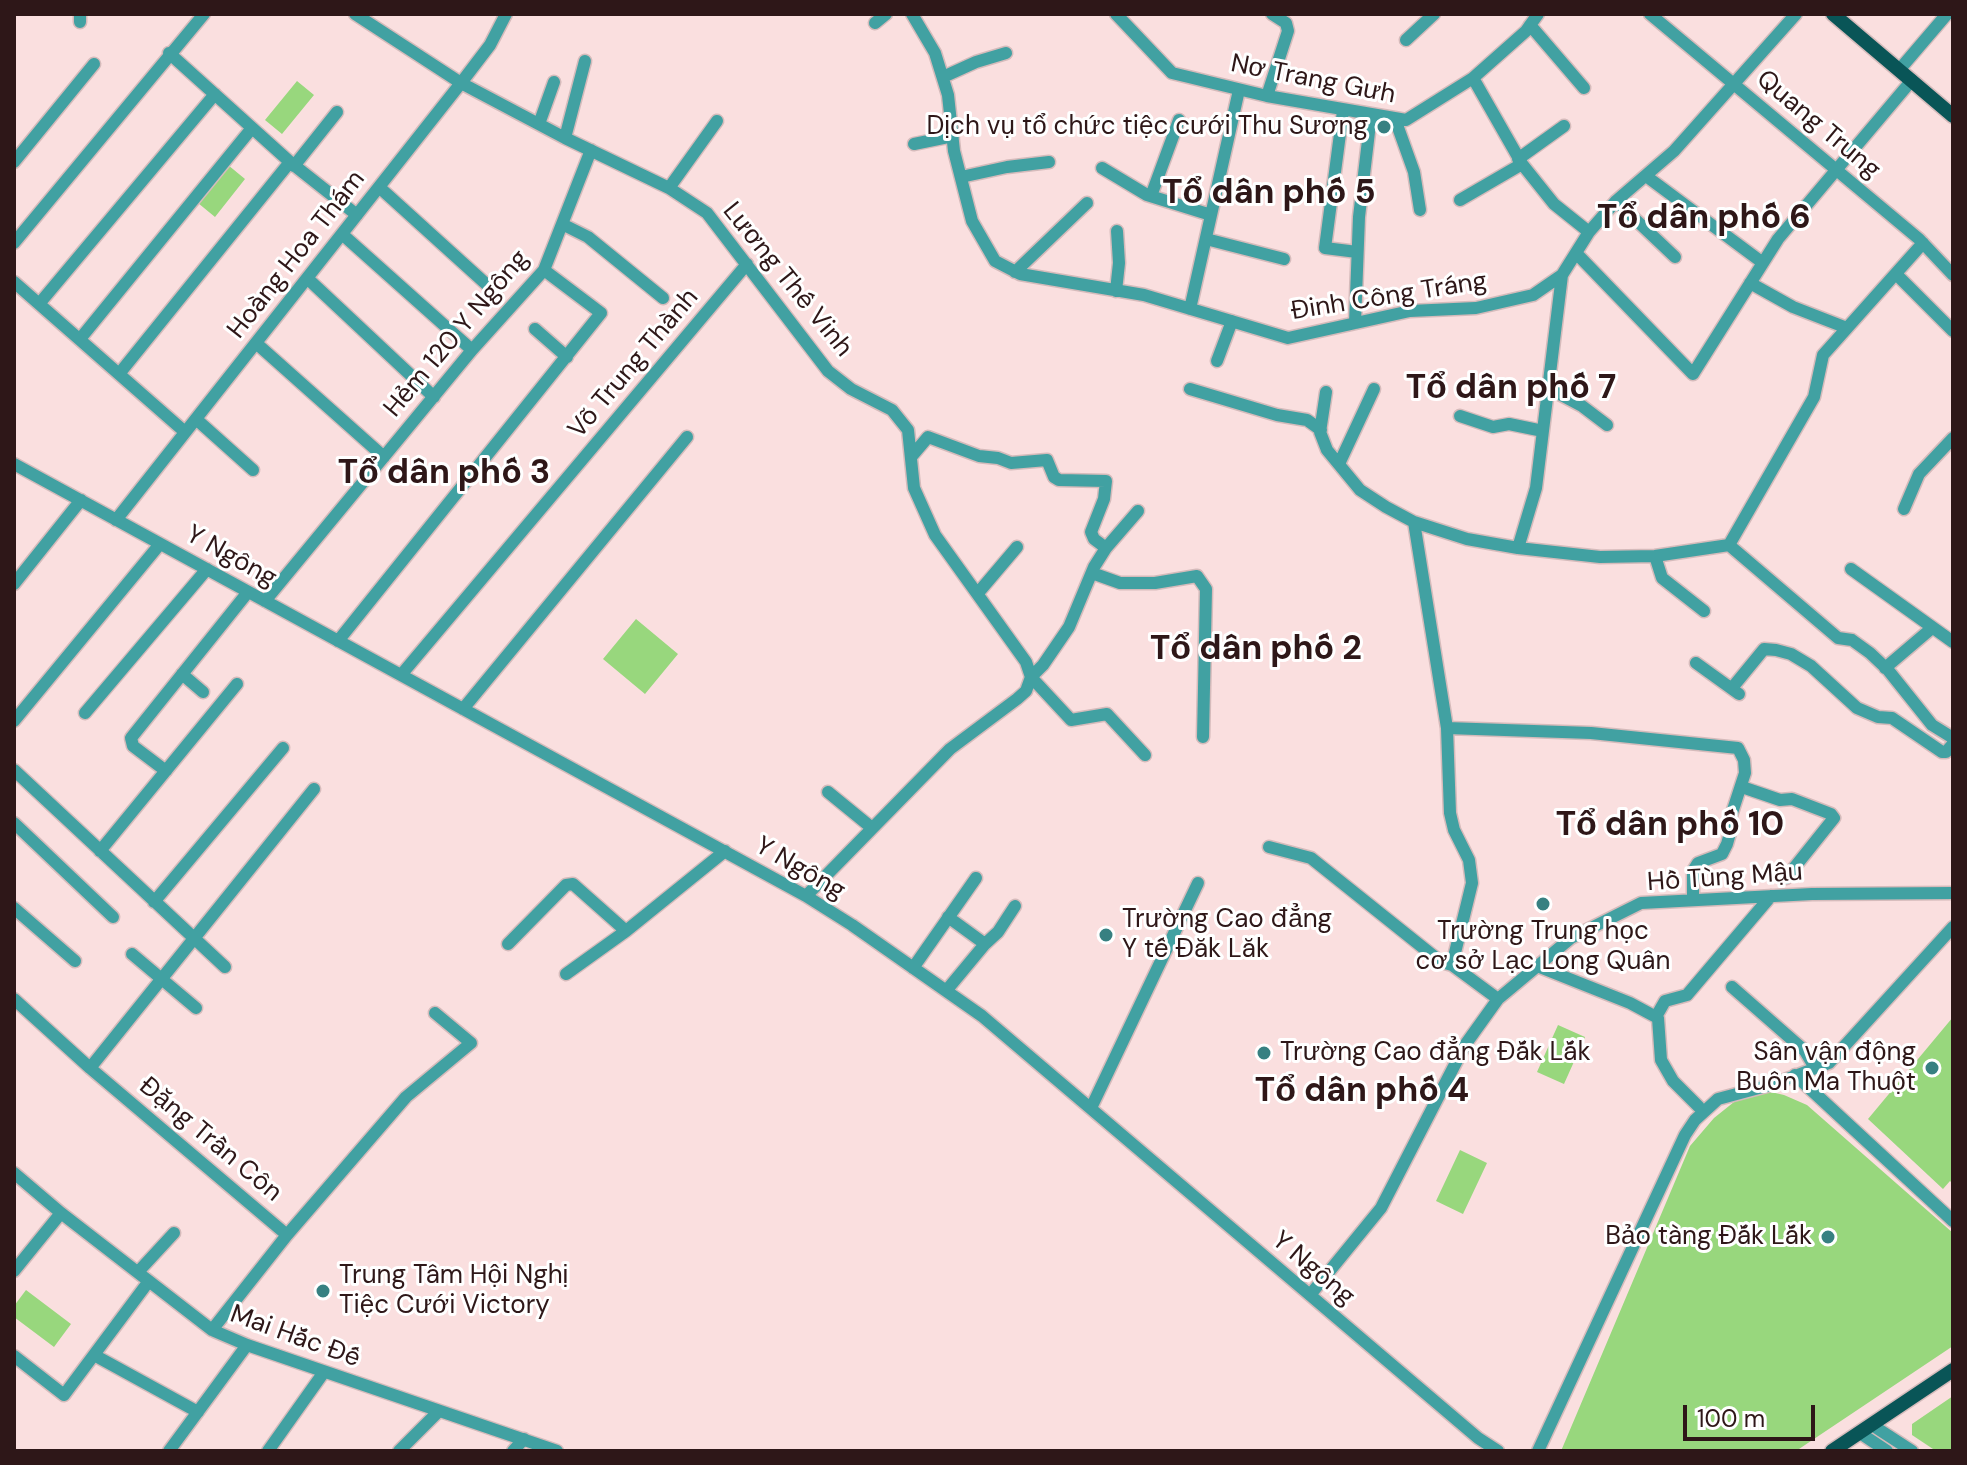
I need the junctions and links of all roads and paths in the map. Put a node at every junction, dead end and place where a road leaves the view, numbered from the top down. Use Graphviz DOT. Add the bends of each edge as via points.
graph roads {
  1 [pos="204,14"];
  2 [pos="355,14"];
  3 [pos="506,14"];
  4 [pos="886,14"];
  5 [pos="912,14"];
  6 [pos="1116,14"];
  7 [pos="1272,14"];
  8 [pos="1434,14"];
  9 [pos="1650,14"];
  10 [pos="1796,14"];
  11 [pos="1833,14"];
  12 [pos="1947,14"];
  13 [pos="1534,19"];
  14 [pos="875,23"];
  15 [pos="1406,40"];
  16 [pos="169,53"];
  17 [pos="1006,53"];
  18 [pos="585,61"];
  19 [pos="94,64"];
  20 [pos="1900,69"];
  21 [pos="943,77"];
  22 [pos="1473,78"];
  23 [pos="1912,80"];
  24 [pos="554,82"];
  25 [pos="461,83"];
  26 [pos="1734,83"];
  27 [pos="1584,88"];
  28 [pos="1239,90"];
  29 [pos="215,94"];
  30 [pos="1267,96"];
  31 [pos="1343,111"];
  32 [pos="337,112"];
  33 [pos="1371,115"];
  34 [pos="1953,116"];
  35 [pos="1395,119"];
  36 [pos="1179,120"];
  37 [pos="717,121"];
  38 [pos="539,124"];
  39 [pos="1564,126"];
  40 [pos="252,128"];
  41 [pos="953,136"];
  42 [pos="565,138"];
  43 [pos="914,144"];
  44 [pos="591,150"];
  45 [pos="14,162"];
  46 [pos="1049,162"];
  47 [pos="1520,162"];
  48 [pos="292,164"];
  49 [pos="1102,168"];
  50 [pos="1838,169"];
  51 [pos="1646,176"];
  52 [pos="961,177"];
  53 [pos="379,187"];
  54 [pos="669,188"];
  55 [pos="1151,196"];
  56 [pos="1460,200"];
  57 [pos="1616,201"];
  58 [pos="1087,203"];
  59 [pos="1420,210"];
  60 [pos="357,215"];
  61 [pos="1211,215"];
  62 [pos="562,224"];
  63 [pos="1117,231"];
  64 [pos="1589,232"];
  65 [pos="342,234"];
  66 [pos="1206,239"];
  67 [pos="14,243"];
  68 [pos="1923,243"];
  69 [pos="1357,252"];
  70 [pos="1576,253"];
  71 [pos="1675,257"];
  72 [pos="1284,259"];
  73 [pos="1763,263"];
  74 [pos="747,264"];
  75 [pos="544,270"];
  76 [pos="1015,272"];
  77 [pos="1896,274"];
  78 [pos="1562,275"];
  79 [pos="1953,275"];
  80 [pos="307,278"];
  81 [pos="14,282"];
  82 [pos="1750,283"];
  83 [pos="1116,291"];
  84 [pos="496,293"];
  85 [pos="663,298"];
  86 [pos="39,304"];
  87 [pos="1190,309"];
  88 [pos="1232,321"];
  89 [pos="1355,323"];
  90 [pos="1847,328"];
  91 [pos="535,329"];
  92 [pos="1953,331"];
  93 [pos="80,339"];
  94 [pos="256,343"];
  95 [pos="472,350"];
  96 [pos="567,357"];
  97 [pos="1217,361"];
  98 [pos="119,374"];
  99 [pos="1548,388"];
  100 [pos="1190,389"];
  101 [pos="1374,389"];
  102 [pos="1326,392"];
  103 [pos="434,397"];
  104 [pos="1460,416"];
  105 [pos="196,419"];
  106 [pos="1607,425"];
  107 [pos="1321,430"];
  108 [pos="1543,431"];
  109 [pos="185,432"];
  110 [pos="687,437"];
  111 [pos="1951,441"];
  112 [pos="384,457"];
  113 [pos="911,457"];
  114 [pos="14,464"];
  115 [pos="1339,464"];
  116 [pos="253,470"];
  117 [pos="81,500"];
  118 [pos="1904,509"];
  119 [pos="1138,511"];
  120 [pos="116,520"];
  121 [pos="1414,522"];
  122 [pos="160,544"];
  123 [pos="1729,545"];
  124 [pos="1017,547"];
  125 [pos="1106,548"];
  126 [pos="1518,548"];
  127 [pos="1655,556"];
  128 [pos="207,569"];
  129 [pos="1851,569"];
  130 [pos="1092,573"];
  131 [pos="14,584"];
  132 [pos="248,592"];
  133 [pos="978,593"];
  134 [pos="265,601"];
  135 [pos="1704,611"];
  136 [pos="1932,628"];
  137 [pos="338,641"];
  138 [pos="1953,642"];
  139 [pos="1696,663"];
  140 [pos="1885,668"];
  141 [pos="182,674"];
  142 [pos="401,675"];
  143 [pos="1031,677"];
  144 [pos="237,684"];
  145 [pos="203,692"];
  146 [pos="463,709"];
  147 [pos="85,713"];
  148 [pos="14,721"];
  149 [pos="1447,728"];
  150 [pos="1203,737"];
  151 [pos="1953,741"];
  152 [pos="283,748"];
  153 [pos="1145,755"];
  154 [pos="166,771"];
  155 [pos="16,777"];
  156 [pos="1742,787"];
  157 [pos="314,789"];
  158 [pos="828,792"];
  159 [pos="14,823"];
  160 [pos="872,828"];
  161 [pos="1269,847"];
  162 [pos="100,851"];
  163 [pos="725,851"];
  164 [pos="976,878"];
  165 [pos="1786,878"];
  166 [pos="1198,883"];
  167 [pos="1953,893"];
  168 [pos="806,896"];
  169 [pos="1771,896"];
  170 [pos="1693,900"];
  171 [pos="154,902"];
  172 [pos="1015,906"];
  173 [pos="14,908"];
  174 [pos="113,917"];
  175 [pos="948,917"];
  176 [pos="1953,927"];
  177 [pos="626,931"];
  178 [pos="194,937"];
  179 [pos="508,944"];
  180 [pos="985,944"];
  181 [pos="132,954"];
  182 [pos="75,961"];
  183 [pos="1452,965"];
  184 [pos="1537,966"];
  185 [pos="225,967"];
  186 [pos="913,968"];
  187 [pos="566,974"];
  188 [pos="162,978"];
  189 [pos="1732,987"];
  190 [pos="946,991"];
  191 [pos="14,999"];
  192 [pos="1498,999"];
  193 [pos="196,1008"];
  194 [pos="435,1013"];
  195 [pos="1657,1015"];
  196 [pos="90,1068"];
  197 [pos="1815,1068"];
  198 [pos="1795,1075"];
  199 [pos="1699,1107"];
  200 [pos="1091,1108"];
  201 [pos="16,1177"];
  202 [pos="61,1213"];
  203 [pos="1953,1221"];
  204 [pos="174,1233"];
  205 [pos="287,1235"];
  206 [pos="14,1271"];
  207 [pos="138,1272"];
  208 [pos="149,1281"];
  209 [pos="1310,1295"];
  210 [pos="212,1330"];
  211 [pos="247,1345"];
  212 [pos="94,1355"];
  213 [pos="14,1356"];
  214 [pos="1953,1370"];
  215 [pos="324,1372"];
  216 [pos="439,1411"];
  217 [pos="198,1412"];
  218 [pos="1866,1429"];
  219 [pos="1478,1438"];
  220 [pos="524,1439"];
  221 [pos="169,1451"];
  222 [pos="268,1451"];
  223 [pos="399,1451"];
  224 [pos="513,1451"];
  225 [pos="557,1451"];
  226 [pos="1487,1451"];
  227 [pos="1498,1451"];
  228 [pos="1528,1451"];
  229 [pos="1538,1451"];
  230 [pos="1832,1451"];
  231 [pos="1887,1451"];
  232 [pos="1912,1451"];
  1 -- 16 [label="street"];
  2 -- 25 [label="street, Lương Thế Vinh"];
  3 -- 25 [label="street, Hoàng Hoa Thám"];
  4 -- 14 [label="street"];
  5 -- 21 [label="street"];
  6 -- 28 [label="street, Nơ Trang Gưh" via="1172,73"];
  7 -- 30 [label="street" via="1286,23 1288,31"];
  8 -- 15 [label="street"];
  9 -- 26 [label="street, Quang Trung"];
  10 -- 26 [label="street, Đinh Công Tráng"];
  11 -- 20 [label="main road"];
  12 -- 20 [label="street"];
  13 -- 22 [label="street, Nơ Trang Gưh"];
  13 -- 27 [label="street"];
  16 -- 29 [label="street"];
  16 -- 67 [label="street"];
  17 -- 21 [label="street"];
  18 -- 42 [label="street"];
  19 -- 45 [label="street"];
  20 -- 23 [label="main road"];
  21 -- 41 [label="street"];
  22 -- 35 [label="street, Nơ Trang Gưh" via="1406,120"];
  22 -- 47 [label="street"];
  23 -- 34 [label="main road"];
  23 -- 50 [label="street"];
  24 -- 38 [label="street"];
  25 -- 38 [label="street, Lương Thế Vinh"];
  25 -- 53 [label="street, Hoàng Hoa Thám"];
  26 -- 50 [label="street, Quang Trung"];
  26 -- 51 [label="street, Đinh Công Tráng"];
  28 -- 30 [label="street, Nơ Trang Gưh"];
  28 -- 61 [label="street"];
  29 -- 40 [label="street"];
  29 -- 86 [label="street"];
  30 -- 31 [label="street, Nơ Trang Gưh"];
  31 -- 33 [label="street, Nơ Trang Gưh"];
  31 -- 69 [label="street" via="1325,248"];
  32 -- 48 [label="street"];
  33 -- 35 [label="street, Nơ Trang Gưh"];
  33 -- 69 [label="street"];
  35 -- 59 [label="street" via="1414,172"];
  36 -- 55 [label="street"];
  37 -- 54 [label="street"];
  38 -- 42 [label="street, Lương Thế Vinh"];
  39 -- 47 [label="street"];
  40 -- 48 [label="street"];
  40 -- 93 [label="street"];
  41 -- 43 [label="street"];
  41 -- 52 [label="street"];
  42 -- 44 [label="street, Lương Thế Vinh"];
  44 -- 54 [label="street, Lương Thế Vinh"];
  44 -- 62 [label="street, Hẻm 120 Y Ngông"];
  46 -- 52 [label="street"];
  47 -- 56 [label="street"];
  47 -- 64 [label="street" via="1554,204"];
  48 -- 60 [label="street"];
  48 -- 98 [label="street"];
  49 -- 55 [label="street"];
  50 -- 68 [label="street, Quang Trung"];
  50 -- 73 [label="street"];
  51 -- 57 [label="street, Đinh Công Tráng"];
  51 -- 73 [label="street"];
  52 -- 76 [label="street" via="972,221 995,261"];
  53 -- 60 [label="street, Hoàng Hoa Thám"];
  53 -- 84 [label="street"];
  54 -- 74 [label="street, Lương Thế Vinh" via="707,213"];
  55 -- 61 [label="street"];
  57 -- 64 [label="street, Đinh Công Tráng"];
  57 -- 71 [label="street"];
  58 -- 76 [label="street"];
  60 -- 65 [label="street, Hoàng Hoa Thám"];
  61 -- 66 [label="street"];
  62 -- 75 [label="street, Hẻm 120 Y Ngông"];
  62 -- 85 [label="street" via="588,237"];
  63 -- 83 [label="street"];
  64 -- 70 [label="street, Đinh Công Tráng"];
  65 -- 80 [label="street, Hoàng Hoa Thám"];
  65 -- 95 [label="street"];
  66 -- 72 [label="street"];
  66 -- 87 [label="street"];
  68 -- 77 [label="street"];
  68 -- 79 [label="street, Quang Trung"];
  69 -- 89 [label="street"];
  70 -- 78 [label="street, Đinh Công Tráng"];
  70 -- 82 [label="street" via="1693,374"];
  73 -- 82 [label="street"];
  74 -- 113 [label="street, Lương Thế Vinh" via="828,371 892,410 908,430"];
  74 -- 142 [label="street, Võ Trung Thành"];
  75 -- 95 [label="street, Hẻm 120 Y Ngông"];
  75 -- 96 [label="street" via="601,313"];
  76 -- 83 [label="street, Đinh Công Tráng"];
  77 -- 90 [label="street"];
  77 -- 92 [label="street"];
  78 -- 89 [label="street, Đinh Công Tráng" via="1533,295"];
  78 -- 99 [label="street"];
  80 -- 94 [label="street, Hoàng Hoa Thám"];
  80 -- 103 [label="street"];
  81 -- 86 [label="street"];
  82 -- 90 [label="street"];
  83 -- 87 [label="street, Đinh Công Tráng"];
  86 -- 93 [label="street"];
  87 -- 88 [label="street, Đinh Công Tráng"];
  88 -- 89 [label="street, Đinh Công Tráng" via="1288,338"];
  88 -- 97 [label="street"];
  90 -- 123 [label="street" via="1823,355 1814,397"];
  91 -- 96 [label="street"];
  93 -- 98 [label="street"];
  94 -- 105 [label="street, Hoàng Hoa Thám"];
  94 -- 112 [label="street"];
  95 -- 103 [label="street, Hẻm 120 Y Ngông"];
  96 -- 137 [label="street"];
  98 -- 109 [label="street"];
  99 -- 106 [label="street"];
  99 -- 108 [label="street"];
  100 -- 107 [label="street" via="1307,420"];
  101 -- 115 [label="street"];
  102 -- 107 [label="street"];
  103 -- 112 [label="street, Hẻm 120 Y Ngông"];
  104 -- 108 [label="street" via="1493,427 1509,424"];
  105 -- 109 [label="street, Hoàng Hoa Thám"];
  105 -- 116 [label="street"];
  107 -- 115 [label="street" via="1327,450"];
  108 -- 126 [label="street" via="1536,488"];
  109 -- 120 [label="street, Hoàng Hoa Thám"];
  110 -- 146 [label="street"];
  111 -- 118 [label="street" via="1919,474"];
  112 -- 134 [label="street, Hẻm 120 Y Ngông"];
  113 -- 125 [label="street" via="928,437 1011,463 1047,460 1059,480 1106,481 1091,532"];
  113 -- 133 [label="street, Lương Thế Vinh" via="914,488 935,535"];
  114 -- 117 [label="street, Y Ngông"];
  115 -- 121 [label="street" via="1360,490"];
  117 -- 120 [label="street, Y Ngông"];
  117 -- 131 [label="street"];
  119 -- 125 [label="street"];
  120 -- 122 [label="street, Y Ngông"];
  121 -- 126 [label="street"];
  121 -- 149 [label="street"];
  122 -- 128 [label="street, Y Ngông"];
  122 -- 148 [label="street"];
  123 -- 127 [label="street"];
  123 -- 140 [label="street" via="1838,638 1852,640"];
  124 -- 133 [label="street"];
  125 -- 130 [label="street"];
  126 -- 127 [label="street" via="1600,557"];
  127 -- 135 [label="street" via="1662,578"];
  128 -- 132 [label="street, Y Ngông"];
  128 -- 147 [label="street"];
  129 -- 136 [label="street"];
  130 -- 143 [label="street" via="1069,627"];
  130 -- 150 [label="street" via="1120,583 1197,576 1206,589"];
  132 -- 134 [label="street, Y Ngông"];
  132 -- 141 [label="street"];
  133 -- 143 [label="street, Lương Thế Vinh"];
  134 -- 137 [label="street, Y Ngông"];
  136 -- 138 [label="street"];
  136 -- 140 [label="street"];
  137 -- 142 [label="street, Y Ngông"];
  139 -- 151 [label="street" via="1736,691 1764,649 1791,654 1857,708 1892,718 1942,752"];
  140 -- 151 [label="street" via="1932,725"];
  141 -- 145 [label="street"];
  141 -- 154 [label="street" via="130,741"];
  142 -- 146 [label="street, Y Ngông"];
  143 -- 153 [label="street, Lương Thế Vinh" via="1071,720 1107,714"];
  143 -- 160 [label="street" via="1026,691 950,749"];
  144 -- 154 [label="street"];
  146 -- 163 [label="street, Y Ngông"];
  149 -- 156 [label="street" via="1591,733 1738,748 1744,760"];
  149 -- 183 [label="street" via="1450,813 1469,860 1472,883"];
  152 -- 171 [label="street"];
  154 -- 162 [label="street"];
  155 -- 162 [label="street"];
  156 -- 165 [label="street" via="1792,799 1834,818"];
  156 -- 170 [label="street" via="1722,854 1698,863 1693,871"];
  157 -- 178 [label="street"];
  158 -- 160 [label="street"];
  159 -- 174 [label="street"];
  160 -- 168 [label="street"];
  161 -- 183 [label="street" via="1311,858 1441,962"];
  162 -- 171 [label="street"];
  163 -- 168 [label="street, Y Ngông"];
  163 -- 177 [label="street"];
  164 -- 175 [label="street"];
  166 -- 200 [label="street"];
  167 -- 169 [label="street, Hồ Tùng Mậu"];
  168 -- 186 [label="street, Y Ngông"];
  169 -- 170 [label="street, Hồ Tùng Mậu"];
  169 -- 195 [label="street" via="1687,995 1665,1001"];
  170 -- 184 [label="street, Hồ Tùng Mậu" via="1641,903 1571,938"];
  171 -- 178 [label="street"];
  172 -- 180 [label="street"];
  173 -- 182 [label="street"];
  175 -- 180 [label="street"];
  175 -- 186 [label="street"];
  176 -- 197 [label="street" via="1829,1063"];
  177 -- 179 [label="street" via="573,884 566,885"];
  177 -- 187 [label="street"];
  178 -- 185 [label="street"];
  178 -- 188 [label="street"];
  180 -- 190 [label="street"];
  181 -- 188 [label="street"];
  183 -- 192 [label="street"];
  184 -- 192 [label="street, Hồ Tùng Mậu"];
  184 -- 199 [label="street" via="1658,1018 1661,1060"];
  186 -- 190 [label="street, Y Ngông"];
  188 -- 193 [label="street"];
  188 -- 196 [label="street"];
  189 -- 197 [label="street" via="1805,1051"];
  190 -- 200 [label="street, Y Ngông"];
  191 -- 196 [label="street, Đặng Trần Côn"];
  192 -- 209 [label="street, Hồ Tùng Mậu" via="1465,1045 1381,1208"];
  194 -- 205 [label="street" via="471,1043 406,1097"];
  196 -- 205 [label="street, Đặng Trần Côn"];
  197 -- 198 [label="street"];
  198 -- 199 [label="street" via="1735,1086"];
  198 -- 203 [label="street"];
  198 -- 229 [label="street" via="1718,1099 1695,1120"];
  199 -- 228 [label="street" via="1679,1131"];
  200 -- 209 [label="street, Y Ngông"];
  201 -- 202 [label="street, Mai Hắc Đế"];
  202 -- 206 [label="street"];
  202 -- 207 [label="street, Mai Hắc Đế"];
  204 -- 207 [label="street"];
  205 -- 210 [label="street, Đặng Trần Côn"];
  207 -- 208 [label="street, Mai Hắc Đế"];
  208 -- 210 [label="street, Mai Hắc Đế"];
  208 -- 212 [label="street"];
  209 -- 219 [label="street, Y Ngông"];
  210 -- 211 [label="street, Mai Hắc Đế"];
  211 -- 215 [label="street, Mai Hắc Đế"];
  211 -- 217 [label="street"];
  212 -- 213 [label="street" via="64,1395"];
  212 -- 217 [label="street"];
  214 -- 218 [label="main road"];
  215 -- 216 [label="street, Mai Hắc Đế"];
  215 -- 222 [label="street"];
  216 -- 220 [label="street, Mai Hắc Đế"];
  216 -- 223 [label="street"];
  217 -- 221 [label="street"];
  218 -- 230 [label="main road"];
  218 -- 231 [label="street"];
  218 -- 232 [label="street"];
  219 -- 226 [label="street, Y Ngông"];
  219 -- 227 [label="street, Y Ngông"];
  220 -- 224 [label="street"];
  220 -- 225 [label="street, Mai Hắc Đế"];
}
